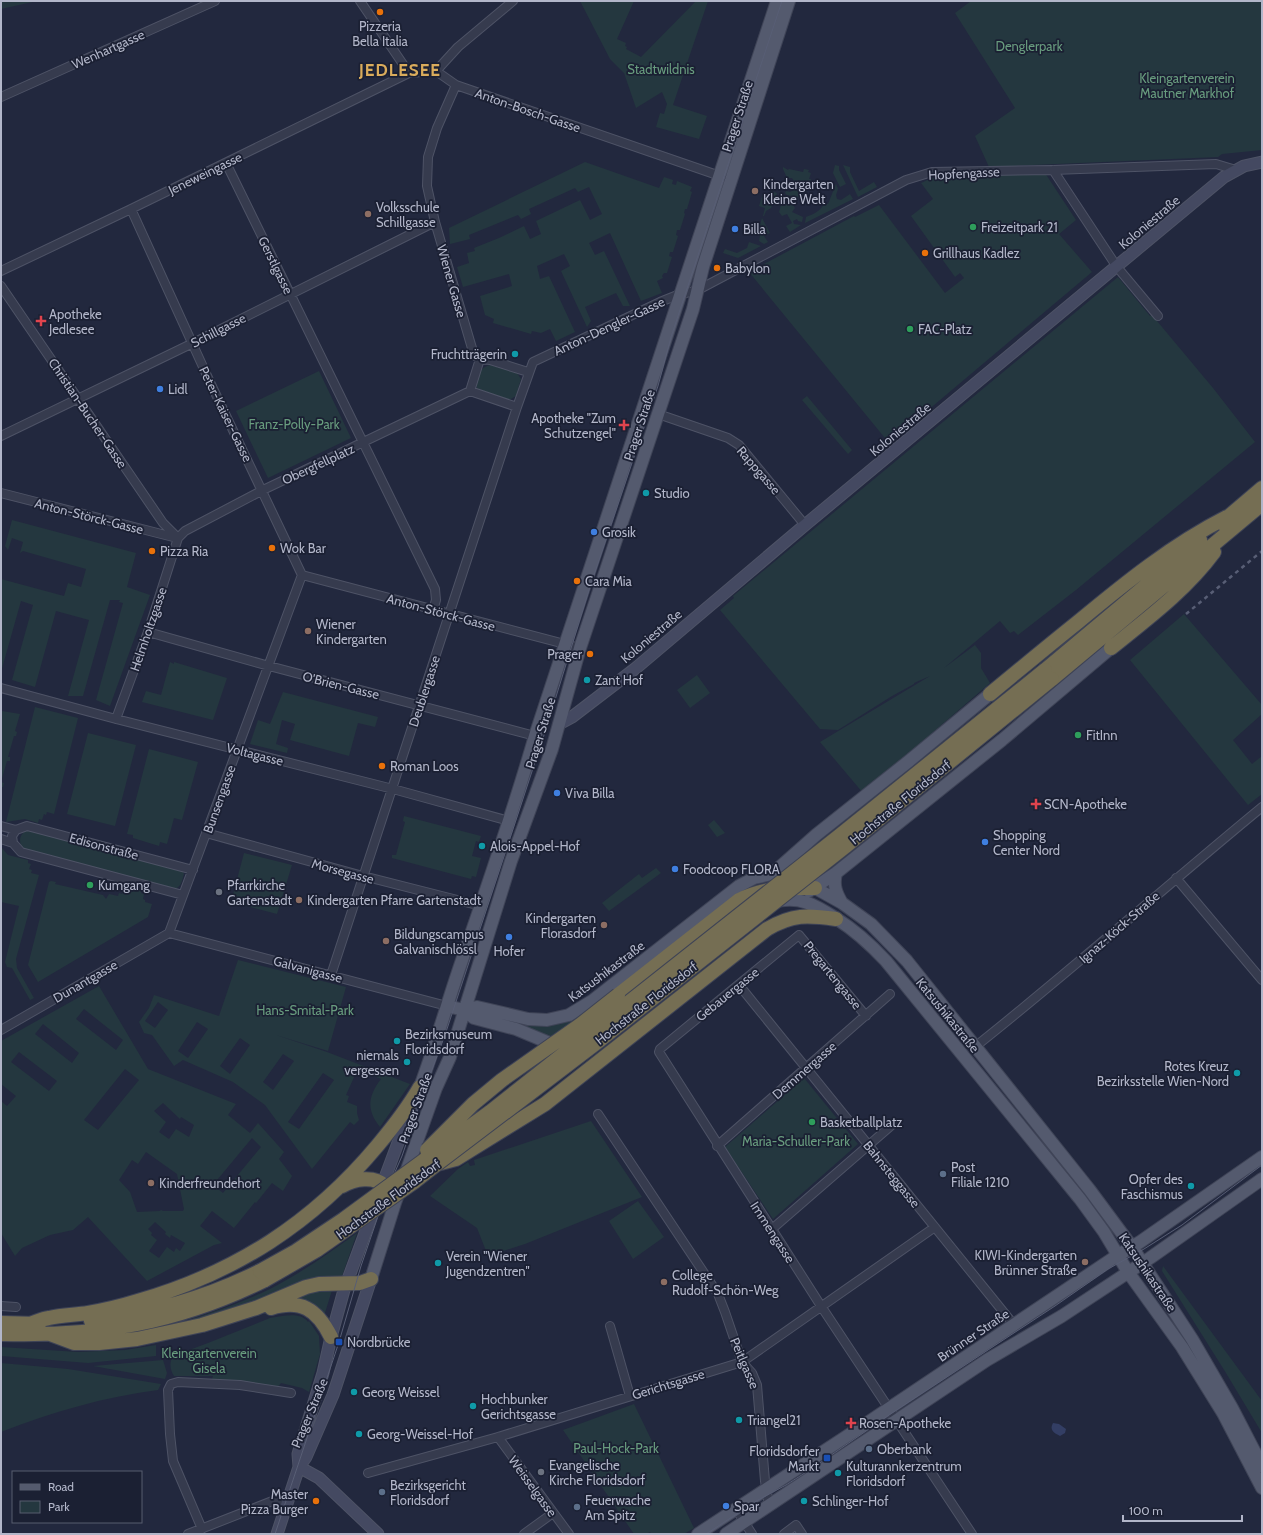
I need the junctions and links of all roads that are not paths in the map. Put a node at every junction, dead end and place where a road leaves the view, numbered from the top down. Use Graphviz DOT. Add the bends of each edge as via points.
graph roads {
  1 [pos="215,1"];
  2 [pos="360,1"];
  3 [pos="513,1"];
  4 [pos="777,1"];
  5 [pos="789,1"];
  6 [pos="436,71"];
  7 [pos="409,73"];
  8 [pos="456,85"];
  9 [pos="1,97"];
  10 [pos="226,162"];
  11 [pos="1262,162"];
  12 [pos="1053,170"];
  13 [pos="1236,170"];
  14 [pos="719,175"];
  15 [pos="732,179"];
  16 [pos="131,209"];
  17 [pos="435,222"];
  18 [pos="1117,268"];
  19 [pos="1,271"];
  20 [pos="1,286"];
  21 [pos="696,291"];
  22 [pos="290,294"];
  23 [pos="680,294"];
  24 [pos="1158,316"];
  25 [pos="193,343"];
  26 [pos="480,359"];
  27 [pos="327,368"];
  28 [pos="528,372"];
  29 [pos="470,391"];
  30 [pos="79,399"];
  31 [pos="644,406"];
  32 [pos="517,407"];
  33 [pos="658,414"];
  34 [pos="1,436"];
  35 [pos="364,442"];
  36 [pos="1262,488"];
  37 [pos="263,490"];
  38 [pos="1,493"];
  39 [pos="1262,504"];
  40 [pos="1229,523"];
  41 [pos="805,525"];
  42 [pos="178,538"];
  43 [pos="302,575"];
  44 [pos="433,610"];
  45 [pos="449,614"];
  46 [pos="148,632"];
  47 [pos="565,645"];
  48 [pos="580,648"];
  49 [pos="1111,648"];
  50 [pos="269,666"];
  51 [pos="1048,675"];
  52 [pos="1,688"];
  53 [pos="990,694"];
  54 [pos="420,705"];
  55 [pos="116,719"];
  56 [pos="559,724"];
  57 [pos="1020,726"];
  58 [pos="535,736"];
  59 [pos="238,749"];
  60 [pos="393,789"];
  61 [pos="1262,807"];
  62 [pos="509,822"];
  63 [pos="1,826"];
  64 [pos="16,830"];
  65 [pos="206,833"];
  66 [pos="1,839"];
  67 [pos="13,843"];
  68 [pos="802,848"];
  69 [pos="193,870"];
  70 [pos="836,873"];
  71 [pos="772,874"];
  72 [pos="363,876"];
  73 [pos="1176,878"];
  74 [pos="815,888"];
  75 [pos="794,890"];
  76 [pos="183,894"];
  77 [pos="842,903"];
  78 [pos="481,906"];
  79 [pos="836,919"];
  80 [pos="169,933"];
  81 [pos="799,934"];
  82 [pos="331,975"];
  83 [pos="1262,980"];
  84 [pos="739,985"];
  85 [pos="890,994"];
  86 [pos="447,1006"];
  87 [pos="464,1010"];
  88 [pos="866,1016"];
  89 [pos="1,1030"];
  90 [pos="976,1046"];
  91 [pos="659,1055"];
  92 [pos="963,1056"];
  93 [pos="806,1068"];
  94 [pos="420,1087"];
  95 [pos="598,1114"];
  96 [pos="893,1124"];
  97 [pos="717,1146"];
  98 [pos="869,1146"];
  99 [pos="1262,1157"];
  100 [pos="437,1164"];
  101 [pos="407,1173"];
  102 [pos="1262,1179"];
  103 [pos="383,1184"];
  104 [pos="335,1191"];
  105 [pos="395,1203"];
  106 [pos="936,1227"];
  107 [pos="772,1229"];
  108 [pos="1132,1247"];
  109 [pos="1119,1255"];
  110 [pos="1142,1263"];
  111 [pos="1128,1272"];
  112 [pos="371,1279"];
  113 [pos="347,1283"];
  114 [pos="219,1295"];
  115 [pos="1,1306"];
  116 [pos="821,1306"];
  117 [pos="16,1307"];
  118 [pos="256,1308"];
  119 [pos="1,1323"];
  120 [pos="29,1324"];
  121 [pos="1014,1325"];
  122 [pos="610,1326"];
  123 [pos="1,1334"];
  124 [pos="50,1334"];
  125 [pos="331,1336"];
  126 [pos="742,1362"];
  127 [pos="292,1393"];
  128 [pos="630,1396"];
  129 [pos="889,1409"];
  130 [pos="896,1421"];
  131 [pos="498,1437"];
  132 [pos="1262,1466"];
  133 [pos="300,1467"];
  134 [pos="368,1473"];
  135 [pos="1262,1488"];
  136 [pos="766,1489"];
  137 [pos="287,1504"];
  138 [pos="769,1505"];
  139 [pos="736,1509"];
  140 [pos="553,1513"];
  141 [pos="744,1522"];
  142 [pos="202,1529"];
  143 [pos="188,1534"];
  144 [pos="277,1534"];
  145 [pos="378,1534"];
  146 [pos="524,1534"];
  147 [pos="569,1534"];
  148 [pos="698,1534"];
  149 [pos="726,1534"];
  150 [pos="752,1534"];
  151 [pos="784,1534"];
  152 [pos="802,1534"];
  153 [pos="972,1534"];
  1 -- 9 [label="street, Wenhartgasse"];
  2 -- 7 [label="street"];
  3 -- 6 [label="street" via="458,47"];
  4 -- 14 [label="main road, Prager Straße"];
  5 -- 15 [label="main road, Prager Straße"];
  6 -- 7 [label="street"];
  6 -- 8 [label="street, Anton-Bosch-Gasse"];
  7 -- 10 [label="street, Jeneweingasse"];
  8 -- 14 [label="street, Anton-Bosch-Gasse"];
  8 -- 17 [label="street, Wiener Gasse" via="437,128 428,157 427,186"];
  10 -- 16 [label="street, Jeneweingasse"];
  10 -- 22 [label="street, Gerstlgasse"];
  11 -- 13 [label="street, Koloniestraße"];
  12 -- 13 [label="street, Hopfengasse" via="1216,164"];
  12 -- 18 [label="street"];
  12 -- 21 [label="street, Hopfengasse" via="932,172 906,180"];
  13 -- 18 [label="street, Koloniestraße" via="1224,177"];
  14 -- 15 [label="street, Anton-Bosch-Gasse"];
  14 -- 23 [label="main road, Prager Straße"];
  15 -- 21 [label="main road, Prager Straße"];
  16 -- 19 [label="street, Jeneweingasse"];
  16 -- 25 [label="street, Peter-Kaiser-Gasse"];
  17 -- 22 [label="street, Schillgasse"];
  17 -- 26 [label="street, Wiener Gasse" via="474,355"];
  18 -- 24 [label="street"];
  18 -- 41 [label="street, Koloniestraße"];
  20 -- 30 [label="street, Christian-Bucher-Gasse"];
  21 -- 23 [label="street, Anton-Dengler-Gasse"];
  21 -- 33 [label="main road, Prager Straße" via="694,306"];
  22 -- 25 [label="street, Schillgasse"];
  22 -- 27 [label="street, Gerstlgasse"];
  23 -- 28 [label="street, Anton-Dengler-Gasse" via="533,362"];
  23 -- 31 [label="main road, Prager Straße"];
  25 -- 30 [label="street, Schillgasse"];
  25 -- 37 [label="street, Peter-Kaiser-Gasse"];
  26 -- 28 [label="street"];
  26 -- 29 [label="street"];
  27 -- 35 [label="street, Obergfellplatz"];
  28 -- 32 [label="street, Deublergasse"];
  29 -- 32 [label="street"];
  29 -- 35 [label="street"];
  30 -- 34 [label="street, Schillgasse"];
  30 -- 42 [label="street, Christian-Bucher-Gasse" via="162,523"];
  31 -- 33 [label="main road"];
  31 -- 47 [label="main road, Prager Straße"];
  32 -- 45 [label="street, Deublergasse"];
  33 -- 41 [label="street, Rappgasse" via="728,438 739,445"];
  33 -- 48 [label="main road, Prager Straße"];
  35 -- 37 [label="street, Obergfellplatz"];
  35 -- 44 [label="street" via="435,589 436,600"];
  36 -- 40 [label="highway"];
  37 -- 42 [label="street" via="185,531"];
  37 -- 43 [label="street, Peter-Kaiser-Gasse"];
  38 -- 42 [label="street, Anton-Störck-Gasse"];
  39 -- 40 [label="highway"];
  40 -- 49 [label="highway" via="1210,558 1168,600"];
  40 -- 51 [label="highway"];
  40 -- 53 [label="highway" via="1199,532 1150,564"];
  41 -- 56 [label="street, Koloniestraße" via="636,668"];
  42 -- 46 [label="street, Helmholtzgasse"];
  43 -- 44 [label="street, Anton-Störck-Gasse"];
  43 -- 50 [label="street, Bunsengasse"];
  44 -- 45 [label="street, Anton-Störck-Gasse"];
  45 -- 47 [label="street, Anton-Störck-Gasse"];
  45 -- 54 [label="street, Deublergasse"];
  46 -- 50 [label="street, O'Brien-Gasse"];
  46 -- 55 [label="street, Helmholtzgasse"];
  47 -- 48 [label="street, Anton-Störck-Gasse"];
  47 -- 58 [label="main road, Prager Straße"];
  48 -- 56 [label="main road, Prager Straße"];
  49 -- 57 [label="main road"];
  50 -- 54 [label="street, O'Brien-Gasse"];
  50 -- 59 [label="street, Bunsengasse"];
  51 -- 100 [label="highway, Hochstraße Floridsdorf, bridge" via="809,875 562,1070"];
  51 -- 101 [label="highway, Hochstraße Floridsdorf, bridge" via="592,1033"];
  52 -- 55 [label="street, Voltagasse"];
  53 -- 57 [label="street" via="998,698 1018,719"];
  53 -- 68 [label="main road"];
  54 -- 58 [label="street, O'Brien-Gasse"];
  54 -- 60 [label="street, Deublergasse"];
  55 -- 59 [label="street, Voltagasse"];
  56 -- 58 [label="main road" via="550,726"];
  56 -- 87 [label="main road, Prager Straße" via="516,847"];
  57 -- 70 [label="main road"];
  58 -- 62 [label="main road, Prager Straße"];
  59 -- 60 [label="street, Voltagasse"];
  59 -- 65 [label="street, Bunsengasse"];
  60 -- 62 [label="street, Voltagasse"];
  60 -- 72 [label="street, Deublergasse"];
  61 -- 73 [label="street, Ignaz-Köck-Straße"];
  62 -- 78 [label="main road, Prager Straße"];
  63 -- 64 [label="street, Edisonstraße"];
  64 -- 67 [label="street" via="12,836"];
  64 -- 69 [label="street, Edisonstraße" via="27,826"];
  65 -- 69 [label="street, Bunsengasse"];
  65 -- 72 [label="street, Morsegasse"];
  66 -- 67 [label="street, Edisonstraße"];
  67 -- 76 [label="street, Edisonstraße" via="21,852"];
  68 -- 71 [label="main road"];
  68 -- 75 [label="main road" via="796,864"];
  69 -- 76 [label="street, Bunsengasse"];
  70 -- 74 [label="main road"];
  70 -- 77 [label="main road" via="835,890"];
  71 -- 75 [label="main road, Katsushikastraße" via="784,874"];
  71 -- 87 [label="main road, Katsushikastraße" via="754,878 739,886 592,1001 569,1015 537,1020 477,1007"];
  72 -- 78 [label="street, Morsegasse"];
  72 -- 82 [label="street, Deublergasse"];
  73 -- 83 [label="street"];
  73 -- 90 [label="street, Ignaz-Köck-Straße"];
  74 -- 75 [label="highway"];
  74 -- 77 [label="main road, Katsushikastraße"];
  75 -- 79 [label="main road, Katsushikastraße" via="810,904 821,908"];
  75 -- 87 [label="main road, Katsushikastraße" via="751,913 598,1034 581,1044 558,1047 516,1029 474,1018"];
  75 -- 101 [label="highway, bridge" via="764,890 739,900 580,1025 488,1091 428,1148"];
  76 -- 80 [label="street, Bunsengasse"];
  77 -- 90 [label="main road, Katsushikastraße" via="871,924 907,961"];
  78 -- 86 [label="main road, Prager Straße"];
  79 -- 92 [label="main road, Katsushikastraße" via="858,933 886,961"];
  79 -- 100 [label="highway" via="795,917 767,929 536,1110 456,1159"];
  80 -- 82 [label="street, Galvanigasse"];
  80 -- 89 [label="street, Dunantgasse"];
  81 -- 84 [label="street, Gebauergasse"];
  81 -- 88 [label="street, Pregartengasse"];
  82 -- 86 [label="street, Galvanigasse"];
  84 -- 91 [label="street, Gebauergasse" via="660,1049"];
  84 -- 93 [label="street, Bahnsteggasse"];
  85 -- 88 [label="street, Demmergasse"];
  86 -- 87 [label="main road"];
  86 -- 94 [label="main road, Prager Straße"];
  87 -- 105 [label="main road, Prager Straße" via="450,1057 436,1088"];
  88 -- 93 [label="street, Demmergasse"];
  90 -- 92 [label="main road"];
  90 -- 108 [label="main road, Katsushikastraße"];
  91 -- 97 [label="street, Immengasse"];
  92 -- 109 [label="main road, Katsushikastraße" via="1080,1199"];
  93 -- 97 [label="street, Demmergasse"];
  93 -- 98 [label="street, Bahnsteggasse"];
  94 -- 103 [label="street, Prager Straße"];
  94 -- 104 [label="highway" via="397,1122"];
  95 -- 126 [label="street, Peitlgasse" via="718,1294"];
  96 -- 98 [label="street"];
  97 -- 107 [label="street, Immengasse"];
  98 -- 106 [label="street, Bahnsteggasse"];
  98 -- 107 [label="street"];
  99 -- 108 [label="main road, Brünner Straße"];
  100 -- 114 [label="highway, Hochstraße Floridsdorf, bridge" via="317,1250 265,1280"];
  101 -- 114 [label="highway, Hochstraße Floridsdorf, bridge" via="296,1251"];
  102 -- 110 [label="main road"];
  103 -- 104 [label="highway" via="364,1179 347,1183"];
  103 -- 105 [label="highway"];
  103 -- 113 [label="street, Prager Straße"];
  104 -- 120 [label="highway" via="256,1252 195,1282 164,1294 119,1306 48,1318"];
  105 -- 112 [label="main road, Prager Straße"];
  106 -- 116 [label="street, Gerichtsgasse"];
  106 -- 121 [label="street, Bahnsteggasse"];
  107 -- 116 [label="street, Immengasse"];
  108 -- 109 [label="main road, Brünner Straße"];
  108 -- 110 [label="main road, Katsushikastraße"];
  109 -- 111 [label="main road, Katsushikastraße"];
  109 -- 121 [label="main road, Brünner Straße"];
  110 -- 111 [label="main road"];
  110 -- 132 [label="main road, Katsushikastraße" via="1192,1339"];
  111 -- 130 [label="main road" via="1062,1316 987,1360"];
  111 -- 135 [label="main road, Katsushikastraße" via="1182,1347 1223,1414"];
  112 -- 113 [label="highway" via="366,1282"];
  112 -- 133 [label="street, Prager Straße" via="333,1395"];
  113 -- 118 [label="highway" via="306,1287"];
  113 -- 125 [label="street, Prager Straße"];
  114 -- 120 [label="highway" via="131,1315 91,1321"];
  114 -- 124 [label="highway" via="176,1315 134,1325 94,1332"];
  115 -- 117 [label="street"];
  116 -- 126 [label="street, Gerichtsgasse"];
  116 -- 129 [label="street, Immengasse"];
  118 -- 124 [label="highway" via="202,1325 119,1342 74,1343"];
  118 -- 125 [label="highway" via="280,1305 302,1307 318,1315"];
  119 -- 120 [label="highway"];
  121 -- 129 [label="main road, Brünner Straße"];
  122 -- 128 [label="street"];
  123 -- 124 [label="highway"];
  125 -- 133 [label="street, Prager Straße" via="323,1373 298,1454"];
  126 -- 128 [label="street, Gerichtsgasse"];
  126 -- 136 [label="street, Peitlgasse" via="752,1373 757,1385"];
  127 -- 142 [label="street" via="240,1385 178,1382 171,1384 168,1390 173,1462"];
  128 -- 131 [label="street, Gerichtsgasse"];
  129 -- 130 [label="street, Immengasse"];
  129 -- 136 [label="main road, Brünner Straße"];
  130 -- 138 [label="main road"];
  130 -- 153 [label="street, Immengasse"];
  131 -- 134 [label="street, Gerichtsgasse"];
  131 -- 140 [label="street, Weisselgasse"];
  133 -- 137 [label="street, Prager Straße"];
  133 -- 145 [label="street" via="319,1478"];
  136 -- 138 [label="street, Peitlgasse"];
  136 -- 139 [label="main road, Brünner Straße"];
  137 -- 142 [label="street" via="275,1500"];
  137 -- 144 [label="street, Prager Straße"];
  138 -- 141 [label="main road"];
  139 -- 141 [label="street"];
  139 -- 148 [label="main road, Brünner Straße"];
  140 -- 146 [label="street"];
  140 -- 147 [label="street, Weisselgasse"];
  141 -- 149 [label="main road"];
  141 -- 150 [label="street"];
  142 -- 143 [label="street"];
  151 -- 152 [label="street" via="796,1525"];
}
